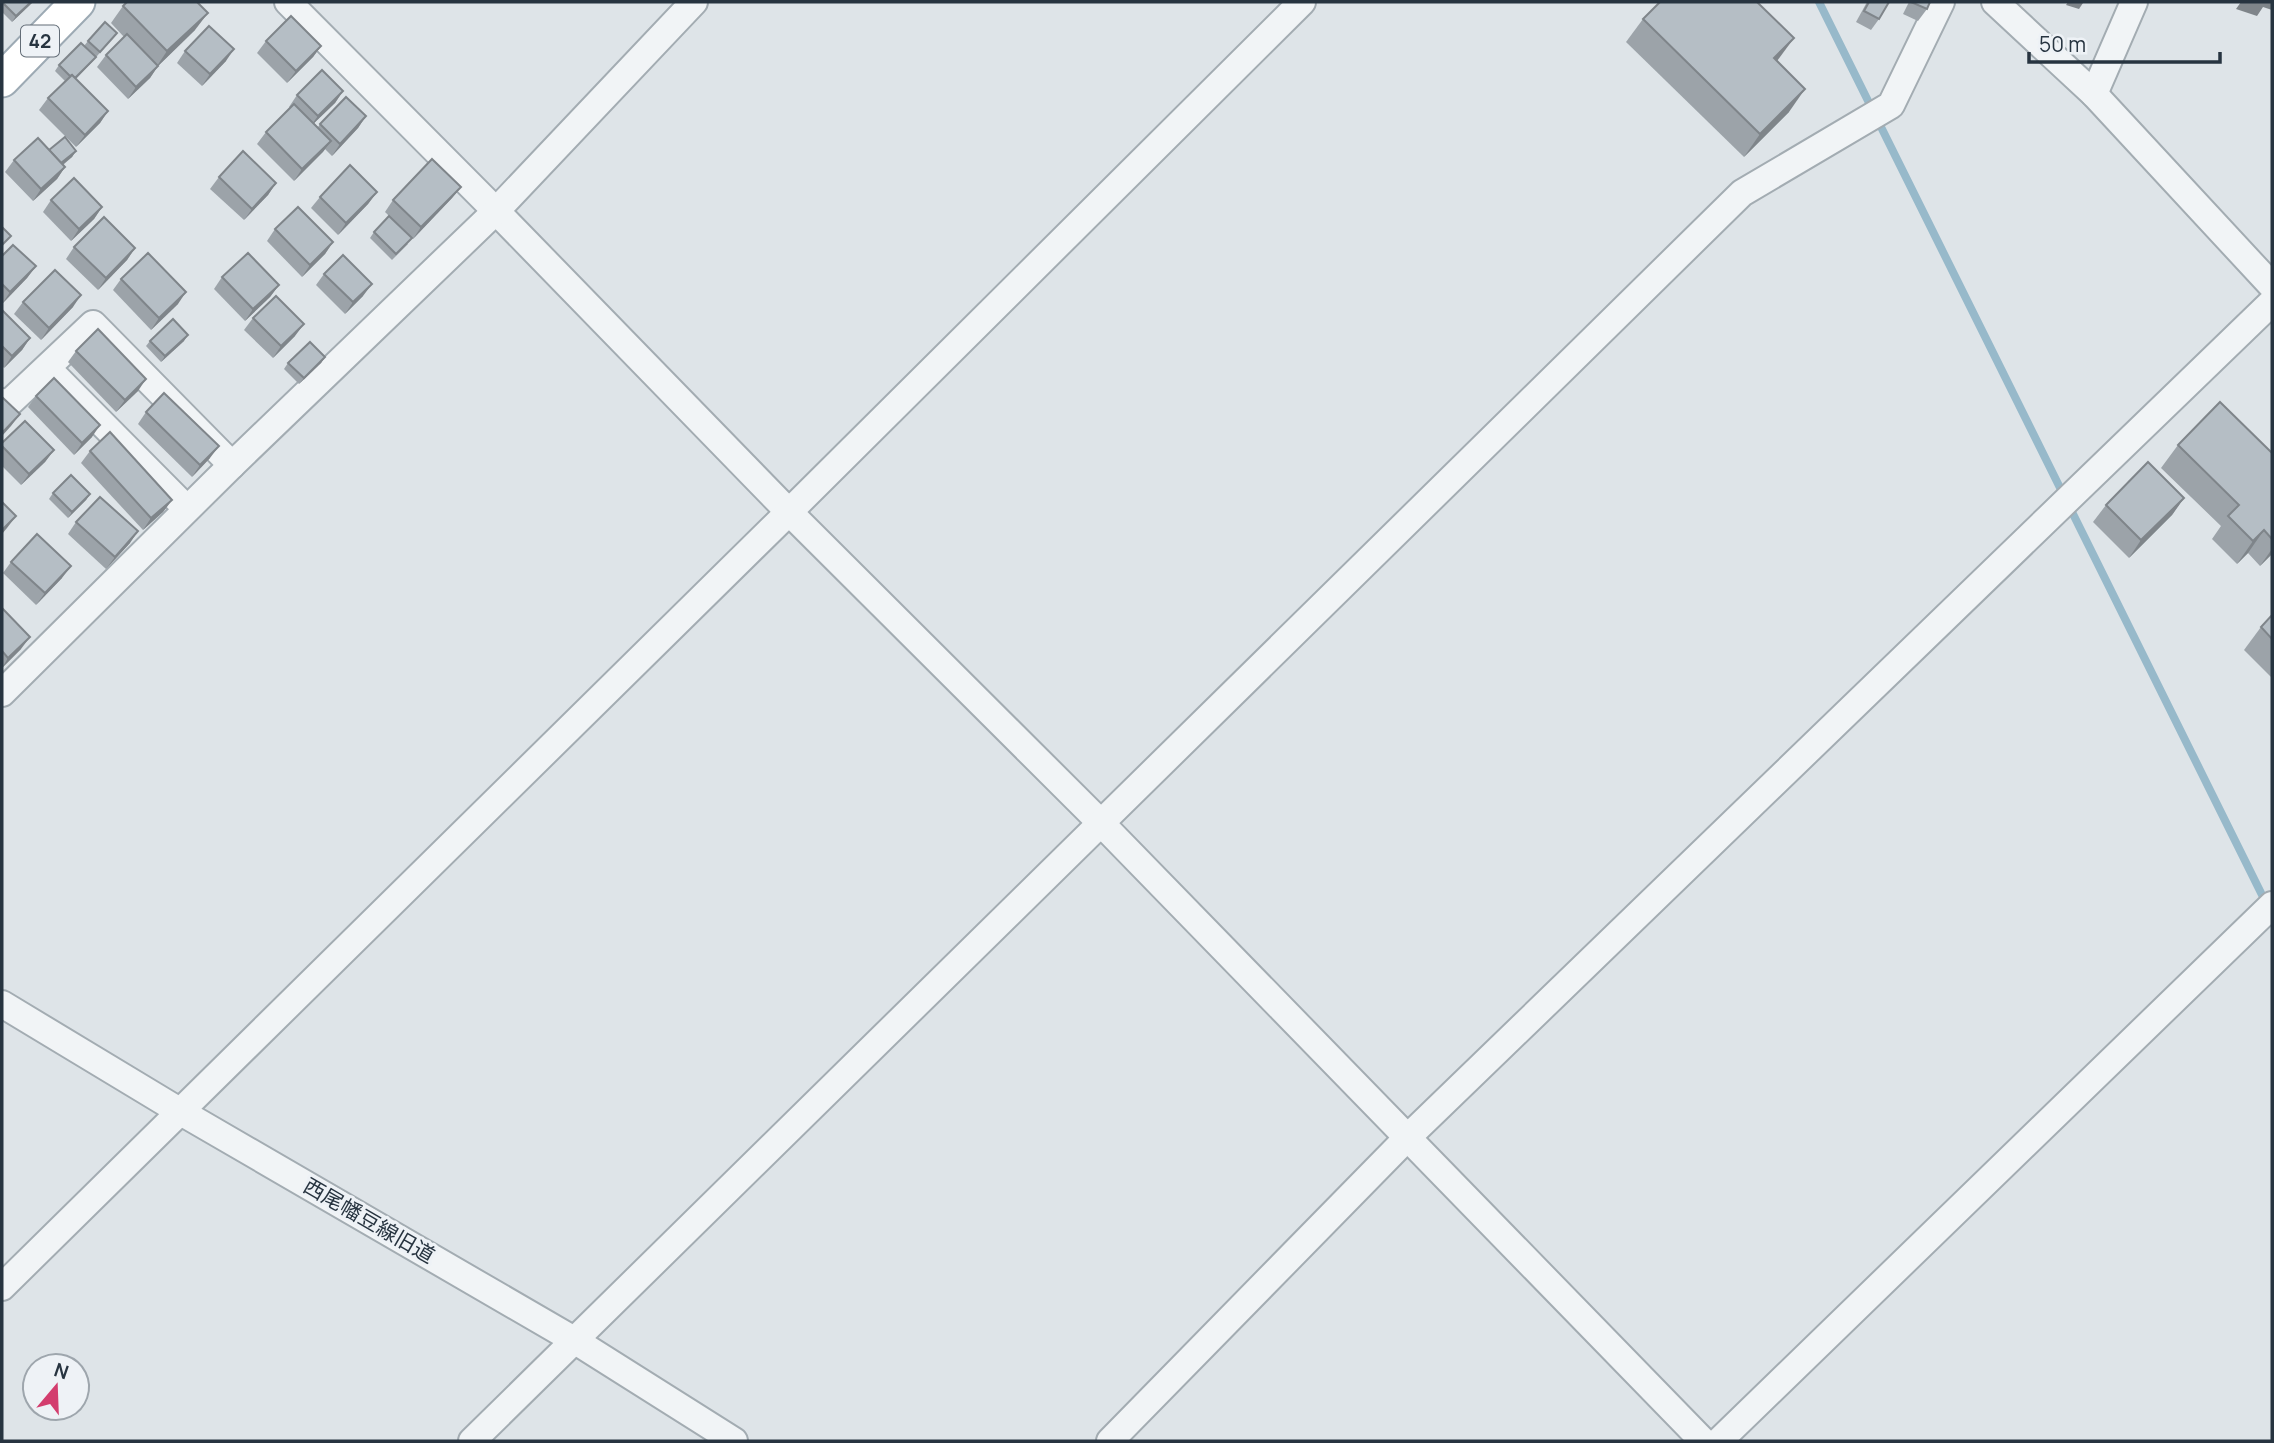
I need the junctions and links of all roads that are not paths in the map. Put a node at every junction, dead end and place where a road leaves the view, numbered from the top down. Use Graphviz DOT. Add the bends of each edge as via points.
graph roads {
  1 [pos="78,2"];
  2 [pos="288,2"];
  3 [pos="694,2"];
  4 [pos="1303,2"];
  5 [pos="1941,2"];
  6 [pos="1995,2"];
  7 [pos="2134,2"];
  8 [pos="2,80"];
  9 [pos="2094,94"];
  10 [pos="496,211"];
  11 [pos="2272,286"];
  12 [pos="2272,302"];
  13 [pos="47,368"];
  14 [pos="2,402"];
  15 [pos="232,465"];
  16 [pos="187,509"];
  17 [pos="789,512"];
  18 [pos="2,693"];
  19 [pos="1101,823"];
  20 [pos="2264,912"];
  21 [pos="2,1004"];
  22 [pos="181,1112"];
  23 [pos="1407,1138"];
  24 [pos="2,1287"];
  25 [pos="574,1340"];
  26 [pos="472,1441"];
  27 [pos="734,1441"];
  28 [pos="1110,1441"];
  29 [pos="1703,1441"];
  30 [pos="1718,1441"];
  1 -- 8 [label="main road, 42"];
  2 -- 10 [label="street"];
  3 -- 10 [label="street"];
  4 -- 17 [label="street"];
  5 -- 19 [label="street" via="1889,106 1742,193"];
  6 -- 9 [label="street"];
  7 -- 9 [label="street"];
  9 -- 11 [label="street"];
  10 -- 15 [label="street"];
  10 -- 17 [label="street"];
  12 -- 23 [label="street"];
  13 -- 14 [label="street" via="6,406"];
  13 -- 15 [label="street" via="93,324"];
  13 -- 16 [label="street"];
  15 -- 16 [label="street"];
  16 -- 18 [label="street"];
  17 -- 19 [label="street"];
  17 -- 22 [label="street"];
  19 -- 23 [label="street"];
  19 -- 25 [label="street"];
  20 -- 30 [label="street"];
  21 -- 22 [label="street, 西尾幡豆線旧道"];
  22 -- 24 [label="street"];
  22 -- 25 [label="street, 西尾幡豆線旧道"];
  23 -- 28 [label="street"];
  23 -- 29 [label="street"];
  25 -- 26 [label="street"];
  25 -- 27 [label="street, 西尾幡豆線旧道"];
}
